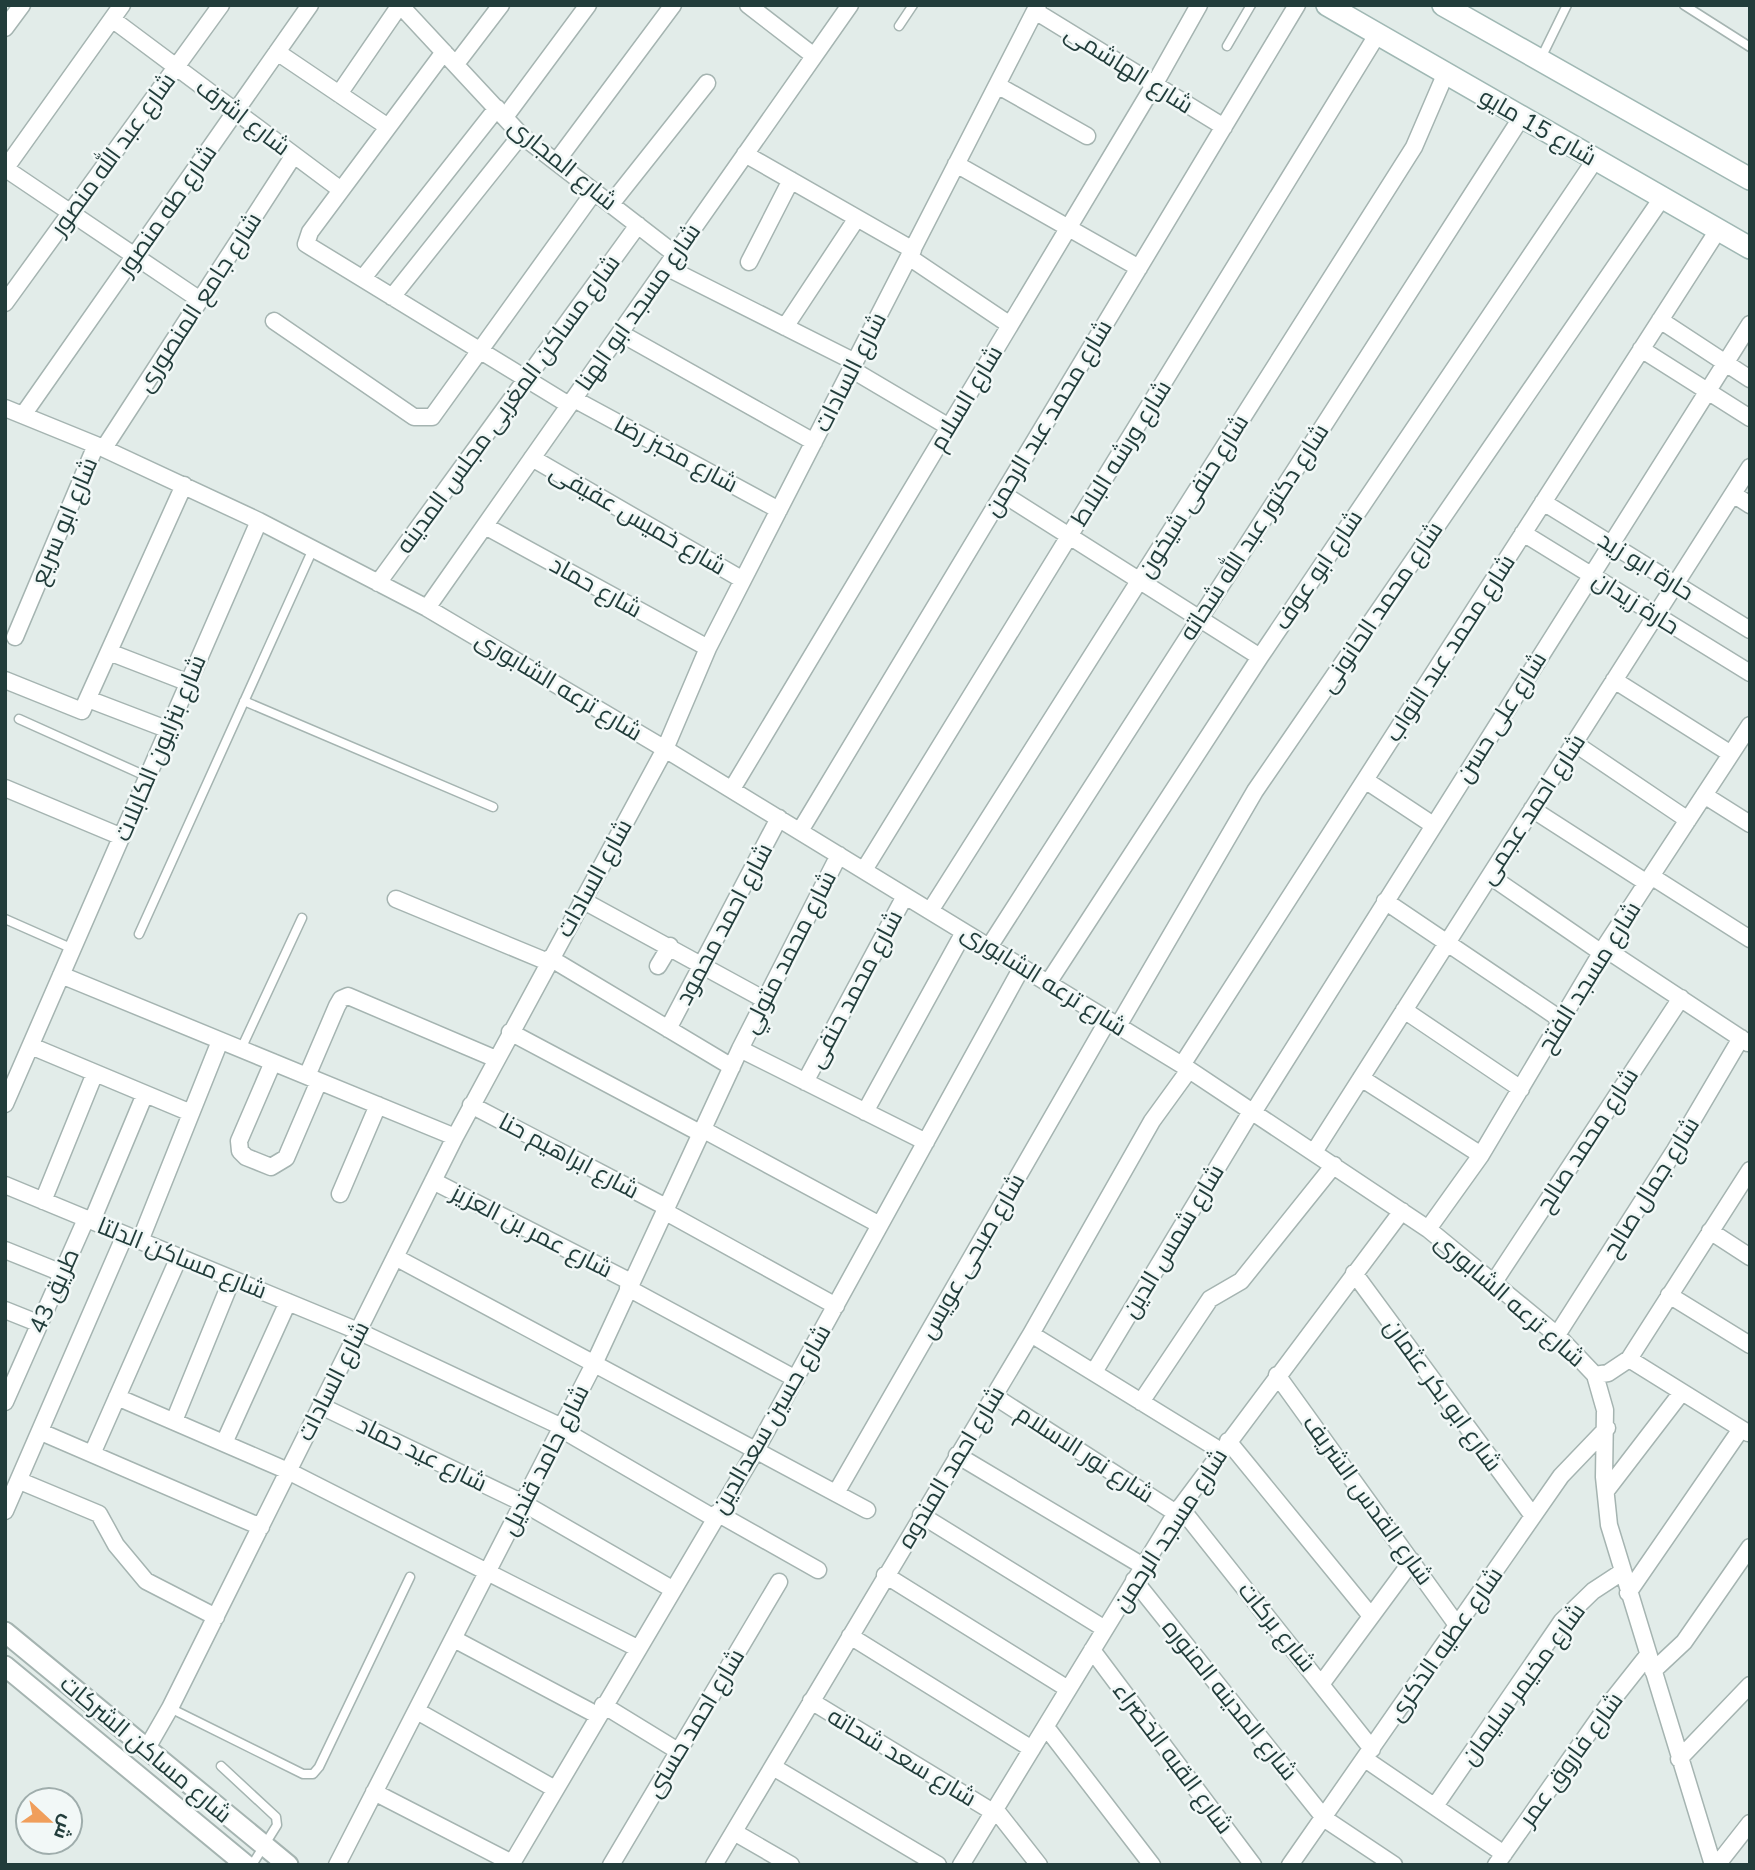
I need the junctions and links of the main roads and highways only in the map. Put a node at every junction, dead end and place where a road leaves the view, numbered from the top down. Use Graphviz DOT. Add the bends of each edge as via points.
graph roads {
  1 [pos="1327,5"];
  2 [pos="1443,5"];
  3 [pos="1750,179"];
  4 [pos="1750,248"];
  1 -- 4 [label="main road, شارع 15 مايو"];
  2 -- 3 [label="main road"];
}
